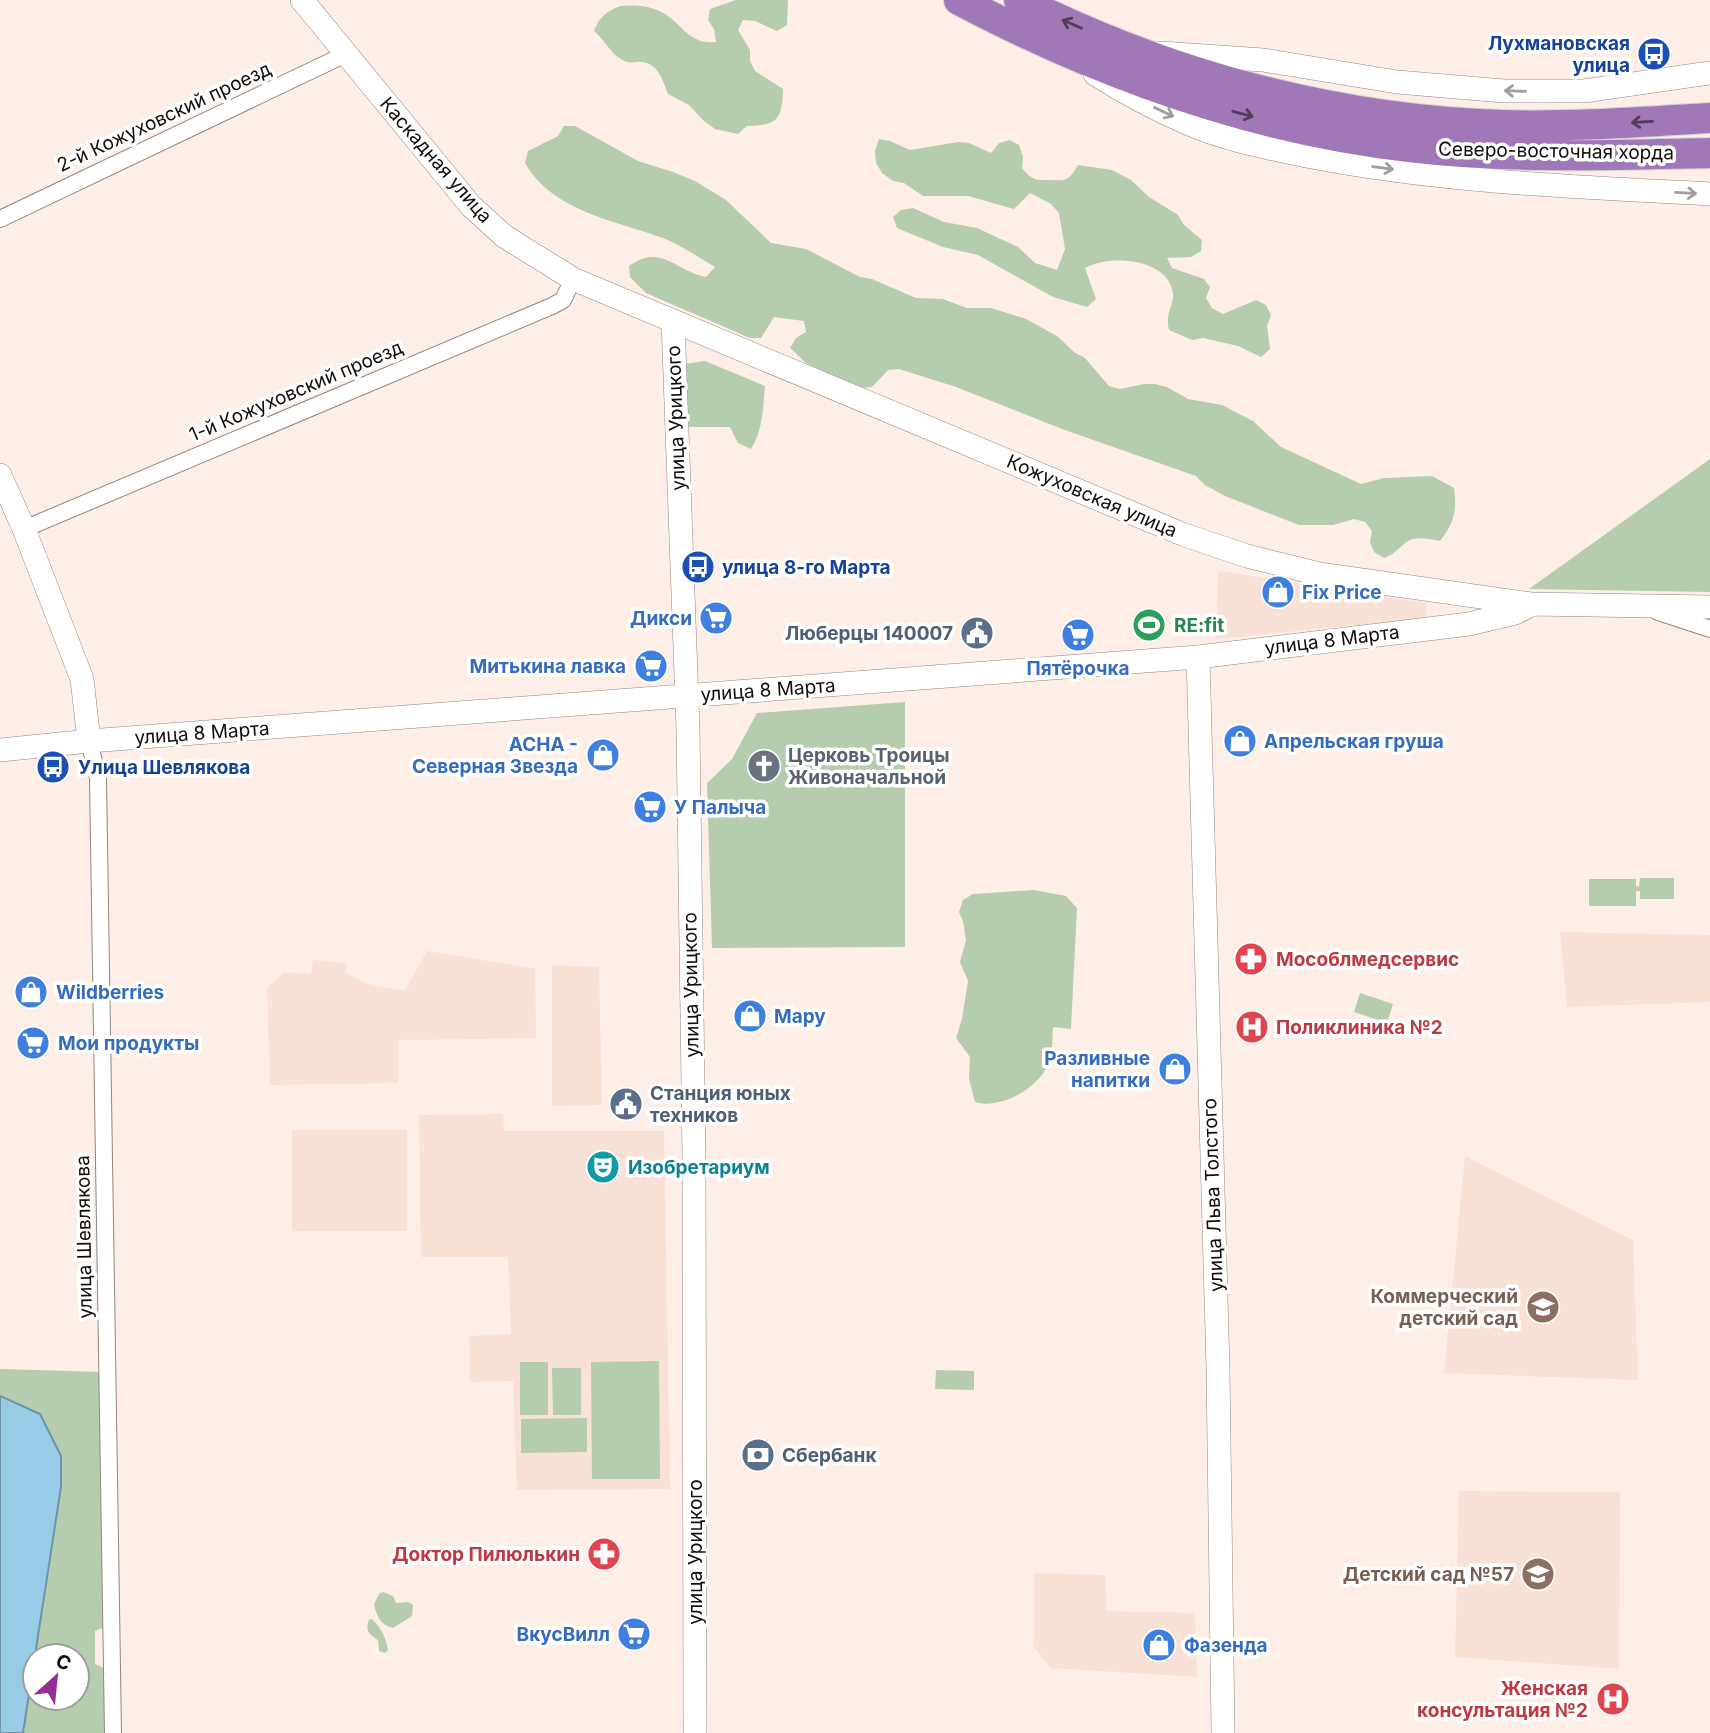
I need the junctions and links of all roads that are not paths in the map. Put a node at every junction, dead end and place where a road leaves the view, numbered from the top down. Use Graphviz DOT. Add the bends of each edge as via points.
graph roads {
  1 [pos="302,0"];
  2 [pos="959,0"];
  3 [pos="1019,0"];
  4 [pos="1041,41"];
  5 [pos="1126,47"];
  6 [pos="346,54"];
  7 [pos="1710,73"];
  8 [pos="1710,118"];
  9 [pos="1710,153"];
  10 [pos="1710,194"];
  11 [pos="0,219"];
  12 [pos="573,279"];
  13 [pos="673,321"];
  14 [pos="0,475"];
  15 [pos="24,530"];
  16 [pos="1428,590"];
  17 [pos="1531,604"];
  18 [pos="1639,606"];
  19 [pos="1710,607"];
  20 [pos="1430,628"];
  21 [pos="1710,629"];
  22 [pos="1198,657"];
  23 [pos="685,696"];
  24 [pos="89,741"];
  25 [pos="0,750"];
  26 [pos="113,1733"];
  27 [pos="695,1733"];
  28 [pos="1223,1733"];
  1 -- 6 [label="street, Каскадная улица"];
  2 -- 4 [label="highway, Северо-восточная хорда"];
  5 -- 3 [label="highway, Северо-восточная хорда, one-way"];
  4 -- 9 [label="highway, Северо-восточная хорда, one-way" via="1169,92 1306,130 1408,147 1498,154"];
  4 -- 10 [label="street, one-way" via="1124,92 1190,125 1272,149 1427,174"];
  7 -- 5 [label="street, one-way" via="1584,91 1504,91"];
  8 -- 5 [label="highway, Северо-восточная хорда, one-way" via="1501,125 1406,117 1227,82"];
  6 -- 11 [label="street, 2-й Кожуховский проезд"];
  6 -- 12 [label="street, Каскадная улица" via="471,206 504,236"];
  12 -- 13 [label="street, Каскадная улица"];
  12 -- 15 [label="street, 1-й Кожуховский проезд" via="563,300 552,306"];
  13 -- 16 [label="street, Кожуховская улица" via="1182,534 1319,574"];
  13 -- 23 [label="street, улица Урицкого"];
  14 -- 15 [label="street"];
  15 -- 24 [label="street" via="82,679"];
  16 -- 17 [label="street, Кожуховская улица"];
  16 -- 20 [label="street" via="1441,596 1445,609"];
  17 -- 18 [label="street, Кожуховская улица"];
  17 -- 20 [label="street, улица 8 Марта" via="1491,619"];
  18 -- 19 [label="street, Кожуховская улица"];
  18 -- 21 [label="street"];
  20 -- 22 [label="street, улица 8 Марта"];
  22 -- 23 [label="street, улица 8 Марта"];
  22 -- 28 [label="street, улица Льва Толстого"];
  23 -- 24 [label="street, улица 8 Марта"];
  23 -- 27 [label="street, улица Урицкого" via="694,1155"];
  24 -- 25 [label="street, улица 8 Марта"];
  24 -- 26 [label="street, улица Шевлякова" via="99,778"];
}
